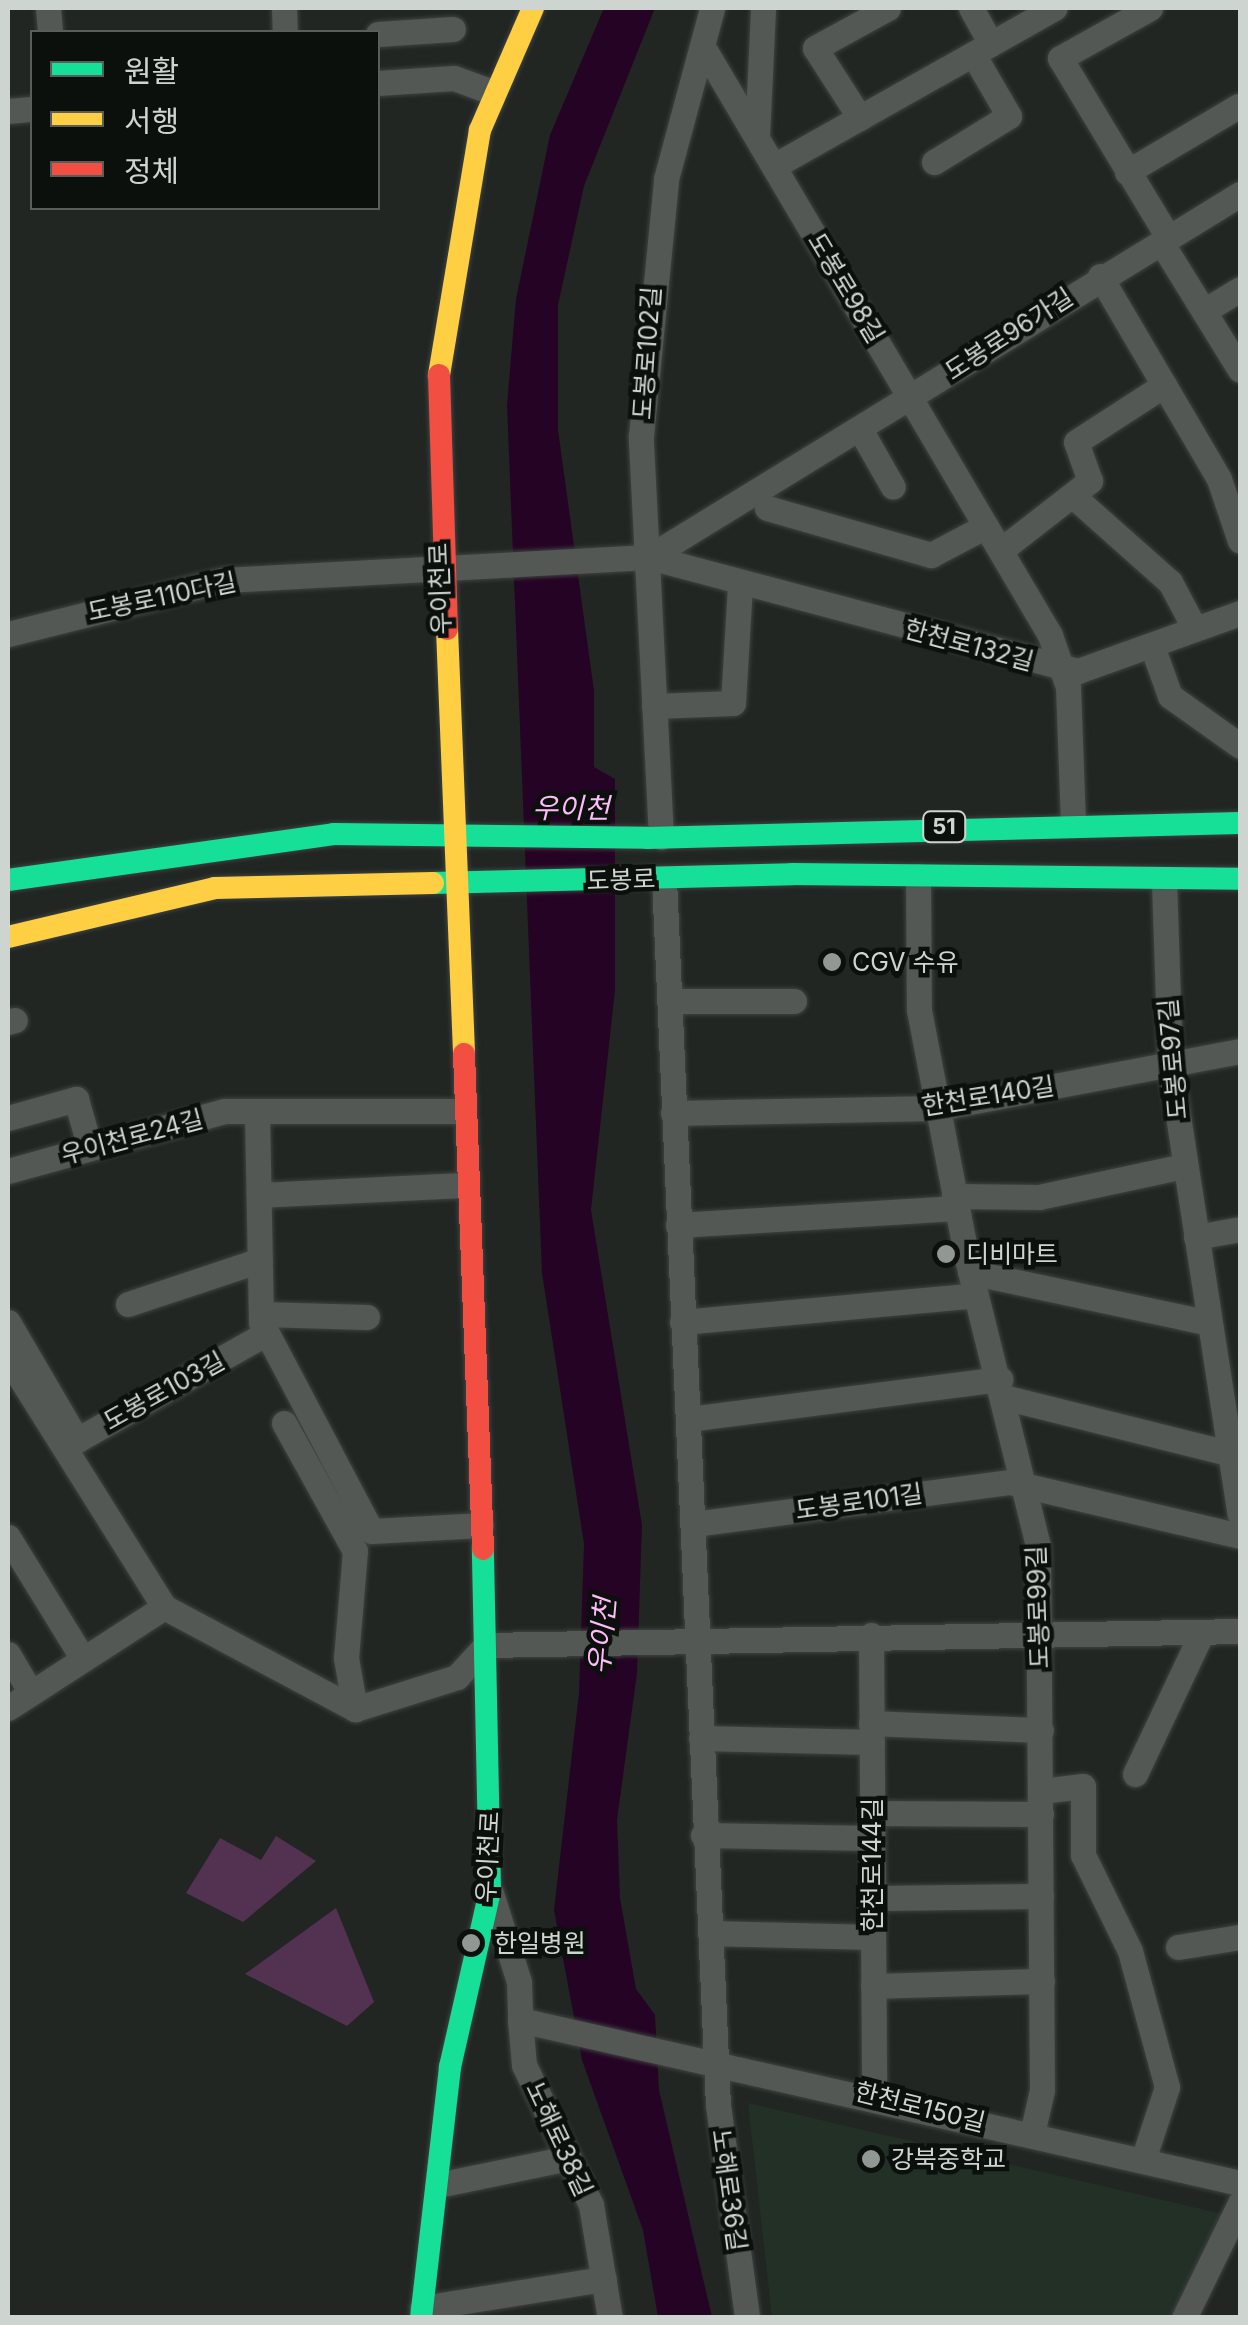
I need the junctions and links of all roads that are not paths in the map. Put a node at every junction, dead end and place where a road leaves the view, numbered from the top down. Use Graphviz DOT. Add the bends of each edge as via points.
graph roads {
  1 [pos="533,8"];
  2 [pos="712,8"];
  3 [pos="764,8"];
  4 [pos="888,8"];
  5 [pos="971,8"];
  6 [pos="1054,8"];
  7 [pos="1150,8"];
  8 [pos="453,28"];
  9 [pos="380,34"];
  10 [pos="982,49"];
  11 [pos="706,52"];
  12 [pos="380,84"];
  13 [pos="492,92"];
  14 [pos="1238,106"];
  15 [pos="860,118"];
  16 [pos="757,138"];
  17 [pos="934,162"];
  18 [pos="774,166"];
  19 [pos="1127,172"];
  20 [pos="1240,194"];
  21 [pos="1164,239"];
  22 [pos="1100,276"];
  23 [pos="1240,288"];
  24 [pos="1204,311"];
  25 [pos="1240,370"];
  26 [pos="1164,385"];
  27 [pos="913,400"];
  28 [pos="861,431"];
  29 [pos="894,487"];
  30 [pos="1074,496"];
  31 [pos="766,508"];
  32 [pos="986,526"];
  33 [pos="1240,541"];
  34 [pos="1000,550"];
  35 [pos="643,558"];
  36 [pos="440,566"];
  37 [pos="740,584"];
  38 [pos="1236,623"];
  39 [pos="1196,630"];
  40 [pos="8,634"];
  41 [pos="1152,646"];
  42 [pos="1063,669"];
  43 [pos="654,706"];
  44 [pos="1240,746"];
  45 [pos="1073,822"];
  46 [pos="1240,823"];
  47 [pos="453,832"];
  48 [pos="654,838"];
  49 [pos="918,876"];
  50 [pos="1240,878"];
  51 [pos="656,879"];
  52 [pos="8,880"];
  53 [pos="1164,880"];
  54 [pos="455,886"];
  55 [pos="8,937"];
  56 [pos="669,1001"];
  57 [pos="794,1001"];
  58 [pos="1240,1051"];
  59 [pos="1170,1064"];
  60 [pos="938,1108"];
  61 [pos="464,1112"];
  62 [pos="257,1113"];
  63 [pos="673,1113"];
  64 [pos="8,1118"];
  65 [pos="90,1148"];
  66 [pos="1184,1166"];
  67 [pos="8,1171"];
  68 [pos="466,1185"];
  69 [pos="258,1195"];
  70 [pos="955,1202"];
  71 [pos="678,1225"];
  72 [pos="1240,1229"];
  73 [pos="1196,1237"];
  74 [pos="260,1260"];
  75 [pos="973,1283"];
  76 [pos="128,1304"];
  77 [pos="368,1317"];
  78 [pos="8,1322"];
  79 [pos="682,1322"];
  80 [pos="1210,1323"];
  81 [pos="264,1324"];
  82 [pos="8,1358"];
  83 [pos="1003,1389"];
  84 [pos="688,1419"];
  85 [pos="284,1423"];
  86 [pos="1231,1454"];
  87 [pos="1024,1486"];
  88 [pos="1240,1514"];
  89 [pos="694,1524"];
  90 [pos="481,1525"];
  91 [pos="1240,1536"];
  92 [pos="8,1537"];
  93 [pos="164,1607"];
  94 [pos="1240,1631"];
  95 [pos="1202,1632"];
  96 [pos="871,1634"];
  97 [pos="699,1635"];
  98 [pos="1041,1636"];
  99 [pos="486,1645"];
  100 [pos="8,1654"];
  101 [pos="83,1659"];
  102 [pos="31,1693"];
  103 [pos="8,1708"];
  104 [pos="355,1709"];
  105 [pos="1041,1730"];
  106 [pos="872,1732"];
  107 [pos="701,1738"];
  108 [pos="1134,1774"];
  109 [pos="1041,1802"];
  110 [pos="872,1826"];
  111 [pos="703,1834"];
  112 [pos="490,1891"];
  113 [pos="1042,1896"];
  114 [pos="872,1898"];
  115 [pos="710,1933"];
  116 [pos="873,1937"];
  117 [pos="1240,1937"];
  118 [pos="1178,1947"];
  119 [pos="1042,1981"];
  120 [pos="873,1986"];
  121 [pos="524,2021"];
  122 [pos="707,2059"];
  123 [pos="874,2095"];
  124 [pos="1032,2134"];
  125 [pos="568,2158"];
  126 [pos="1143,2160"];
  127 [pos="1240,2183"];
  128 [pos="438,2185"];
  129 [pos="1240,2204"];
  130 [pos="604,2279"];
  131 [pos="421,2312"];
  132 [pos="610,2318"];
  133 [pos="747,2318"];
  134 [pos="1184,2318"];
  1 -- 13 [label="main road, 우이천로"];
  2 -- 11 [label="street, 도봉로102길"];
  3 -- 16 [label="street"];
  4 -- 15 [label="street" via="815,48"];
  5 -- 10 [label="street"];
  6 -- 10 [label="street"];
  7 -- 19 [label="street" via="1060,58"];
  8 -- 9 [label="street"];
  10 -- 15 [label="street"];
  10 -- 17 [label="street" via="1009,116"];
  11 -- 16 [label="street, 도봉로98길"];
  11 -- 35 [label="street, 도봉로102길" via="666,180 652,276 641,436"];
  12 -- 13 [label="street" via="454,78"];
  13 -- 36 [label="main road, 우이천로" via="440,336"];
  14 -- 19 [label="street"];
  15 -- 18 [label="street"];
  16 -- 18 [label="street, 도봉로98길"];
  18 -- 27 [label="street, 도봉로98길"];
  19 -- 21 [label="street"];
  20 -- 21 [label="street, 도봉로96가길"];
  21 -- 22 [label="street, 도봉로96가길"];
  21 -- 24 [label="street"];
  22 -- 26 [label="street"];
  22 -- 27 [label="street, 도봉로96가길" via="1004,332"];
  23 -- 24 [label="street"];
  24 -- 25 [label="street"];
  26 -- 30 [label="street" via="1076,442 1090,482"];
  26 -- 33 [label="street" via="1219,479"];
  27 -- 28 [label="street, 도봉로96가길"];
  27 -- 32 [label="street, 도봉로98길"];
  28 -- 29 [label="street"];
  28 -- 35 [label="street, 도봉로96가길"];
  30 -- 34 [label="street"];
  30 -- 39 [label="street" via="1170,582"];
  31 -- 32 [label="street" via="931,555"];
  32 -- 34 [label="street, 도봉로98길"];
  34 -- 42 [label="street, 도봉로98길"];
  35 -- 36 [label="street, 도봉로110다길"];
  35 -- 37 [label="street, 한천로132길"];
  35 -- 43 [label="street, 도봉로102길"];
  36 -- 40 [label="street, 도봉로110다길" via="200,584"];
  36 -- 47 [label="main road, 우이천로"];
  37 -- 42 [label="street, 한천로132길"];
  37 -- 43 [label="street" via="732,703"];
  38 -- 39 [label="street, 한천로132길"];
  39 -- 41 [label="street, 한천로132길"];
  41 -- 42 [label="street, 한천로132길"];
  41 -- 44 [label="street" via="1170,696"];
  42 -- 45 [label="street, 도봉로98길"];
  43 -- 48 [label="street, 도봉로102길"];
  45 -- 46 [label="main road, 도봉로 / 51"];
  45 -- 48 [label="main road, 도봉로 / 51"];
  47 -- 48 [label="main road, 51"];
  47 -- 52 [label="main road, 51" via="253,840"];
  47 -- 54 [label="main road, 우이천로"];
  49 -- 51 [label="main road, 도봉로 / 51"];
  49 -- 53 [label="main road, 도봉로 / 51"];
  49 -- 60 [label="street, 도봉로99길" via="919,1010"];
  50 -- 53 [label="main road, 도봉로 / 51"];
  51 -- 54 [label="main road, 도봉로 / 51"];
  51 -- 56 [label="street"];
  53 -- 59 [label="street, 도봉로97길"];
  54 -- 55 [label="main road, 도봉로 / 51" via="215,888"];
  54 -- 61 [label="main road, 우이천로"];
  56 -- 57 [label="street"];
  56 -- 63 [label="street"];
  58 -- 59 [label="street, 한천로140길"];
  59 -- 60 [label="street, 한천로140길"];
  59 -- 66 [label="street, 도봉로97길"];
  60 -- 63 [label="street, 한천로140길"];
  60 -- 70 [label="street, 도봉로99길"];
  61 -- 62 [label="street, 우이천로24길"];
  61 -- 68 [label="main road, 우이천로"];
  62 -- 65 [label="street, 우이천로24길" via="225,1112"];
  62 -- 69 [label="street"];
  63 -- 71 [label="street"];
  64 -- 65 [label="street" via="76,1099"];
  65 -- 67 [label="street, 우이천로24길"];
  66 -- 70 [label="street" via="1039,1197"];
  66 -- 73 [label="street, 도봉로97길"];
  68 -- 69 [label="street"];
  68 -- 90 [label="main road, 우이천로"];
  69 -- 74 [label="street"];
  70 -- 71 [label="street"];
  70 -- 75 [label="street, 도봉로99길"];
  71 -- 79 [label="street"];
  72 -- 73 [label="street"];
  73 -- 80 [label="street, 도봉로97길"];
  74 -- 76 [label="street"];
  74 -- 81 [label="street"];
  75 -- 79 [label="street"];
  75 -- 80 [label="street"];
  75 -- 83 [label="street, 도봉로99길"];
  77 -- 81 [label="street"];
  78 -- 81 [label="street, 도봉로103길" via="77,1440"];
  79 -- 84 [label="street"];
  80 -- 86 [label="street, 도봉로97길"];
  81 -- 90 [label="street" via="371,1531"];
  82 -- 93 [label="street"];
  83 -- 84 [label="street"];
  83 -- 86 [label="street"];
  83 -- 87 [label="street, 도봉로99길"];
  84 -- 89 [label="street"];
  85 -- 104 [label="street" via="355,1552 346,1658"];
  86 -- 88 [label="street, 도봉로97길"];
  87 -- 89 [label="street, 도봉로101길"];
  87 -- 91 [label="street"];
  87 -- 98 [label="street, 도봉로99길" via="1038,1546"];
  89 -- 97 [label="street"];
  90 -- 99 [label="main road, 우이천로"];
  92 -- 101 [label="street"];
  93 -- 101 [label="street"];
  93 -- 104 [label="street"];
  94 -- 95 [label="street"];
  95 -- 98 [label="street"];
  95 -- 108 [label="street"];
  96 -- 97 [label="street"];
  96 -- 98 [label="street"];
  96 -- 106 [label="street, 한천로144길"];
  97 -- 99 [label="street"];
  97 -- 107 [label="street"];
  98 -- 105 [label="street, 도봉로99길"];
  99 -- 104 [label="street" via="457,1677"];
  99 -- 112 [label="main road, 우이천로"];
  100 -- 102 [label="street"];
  101 -- 102 [label="street"];
  102 -- 103 [label="street"];
  105 -- 106 [label="street"];
  105 -- 109 [label="street, 도봉로99길"];
  106 -- 107 [label="street"];
  106 -- 110 [label="street, 한천로144길"];
  107 -- 111 [label="street"];
  109 -- 110 [label="street"];
  109 -- 113 [label="street, 도봉로99길"];
  109 -- 126 [label="street" via="1083,1786 1082,1854 1130,1951 1168,2087"];
  110 -- 111 [label="street"];
  110 -- 114 [label="street, 한천로144길"];
  111 -- 115 [label="street"];
  112 -- 121 [label="street" via="519,1982"];
  112 -- 128 [label="main road, 우이천로" via="450,2067"];
  113 -- 114 [label="street"];
  113 -- 119 [label="street, 도봉로99길"];
  114 -- 116 [label="street, 한천로144길"];
  115 -- 116 [label="street"];
  115 -- 122 [label="street"];
  116 -- 120 [label="street, 한천로144길"];
  117 -- 118 [label="street"];
  119 -- 120 [label="street"];
  119 -- 124 [label="street, 도봉로99길" via="1042,2090"];
  120 -- 123 [label="street, 한천로144길"];
  121 -- 122 [label="street, 한천로150길"];
  121 -- 125 [label="street, 노해로38길" via="524,2065"];
  122 -- 123 [label="street, 한천로150길"];
  122 -- 133 [label="street, 노해로36길"];
  123 -- 124 [label="street, 한천로150길"];
  124 -- 126 [label="street, 한천로150길"];
  125 -- 128 [label="street"];
  125 -- 130 [label="street, 노해로38길" via="591,2205"];
  126 -- 127 [label="street, 한천로150길"];
  128 -- 131 [label="main road, 우이천로"];
  129 -- 134 [label="street"];
  130 -- 131 [label="street, 우이천로"];
  130 -- 132 [label="street, 노해로38길"];
}
